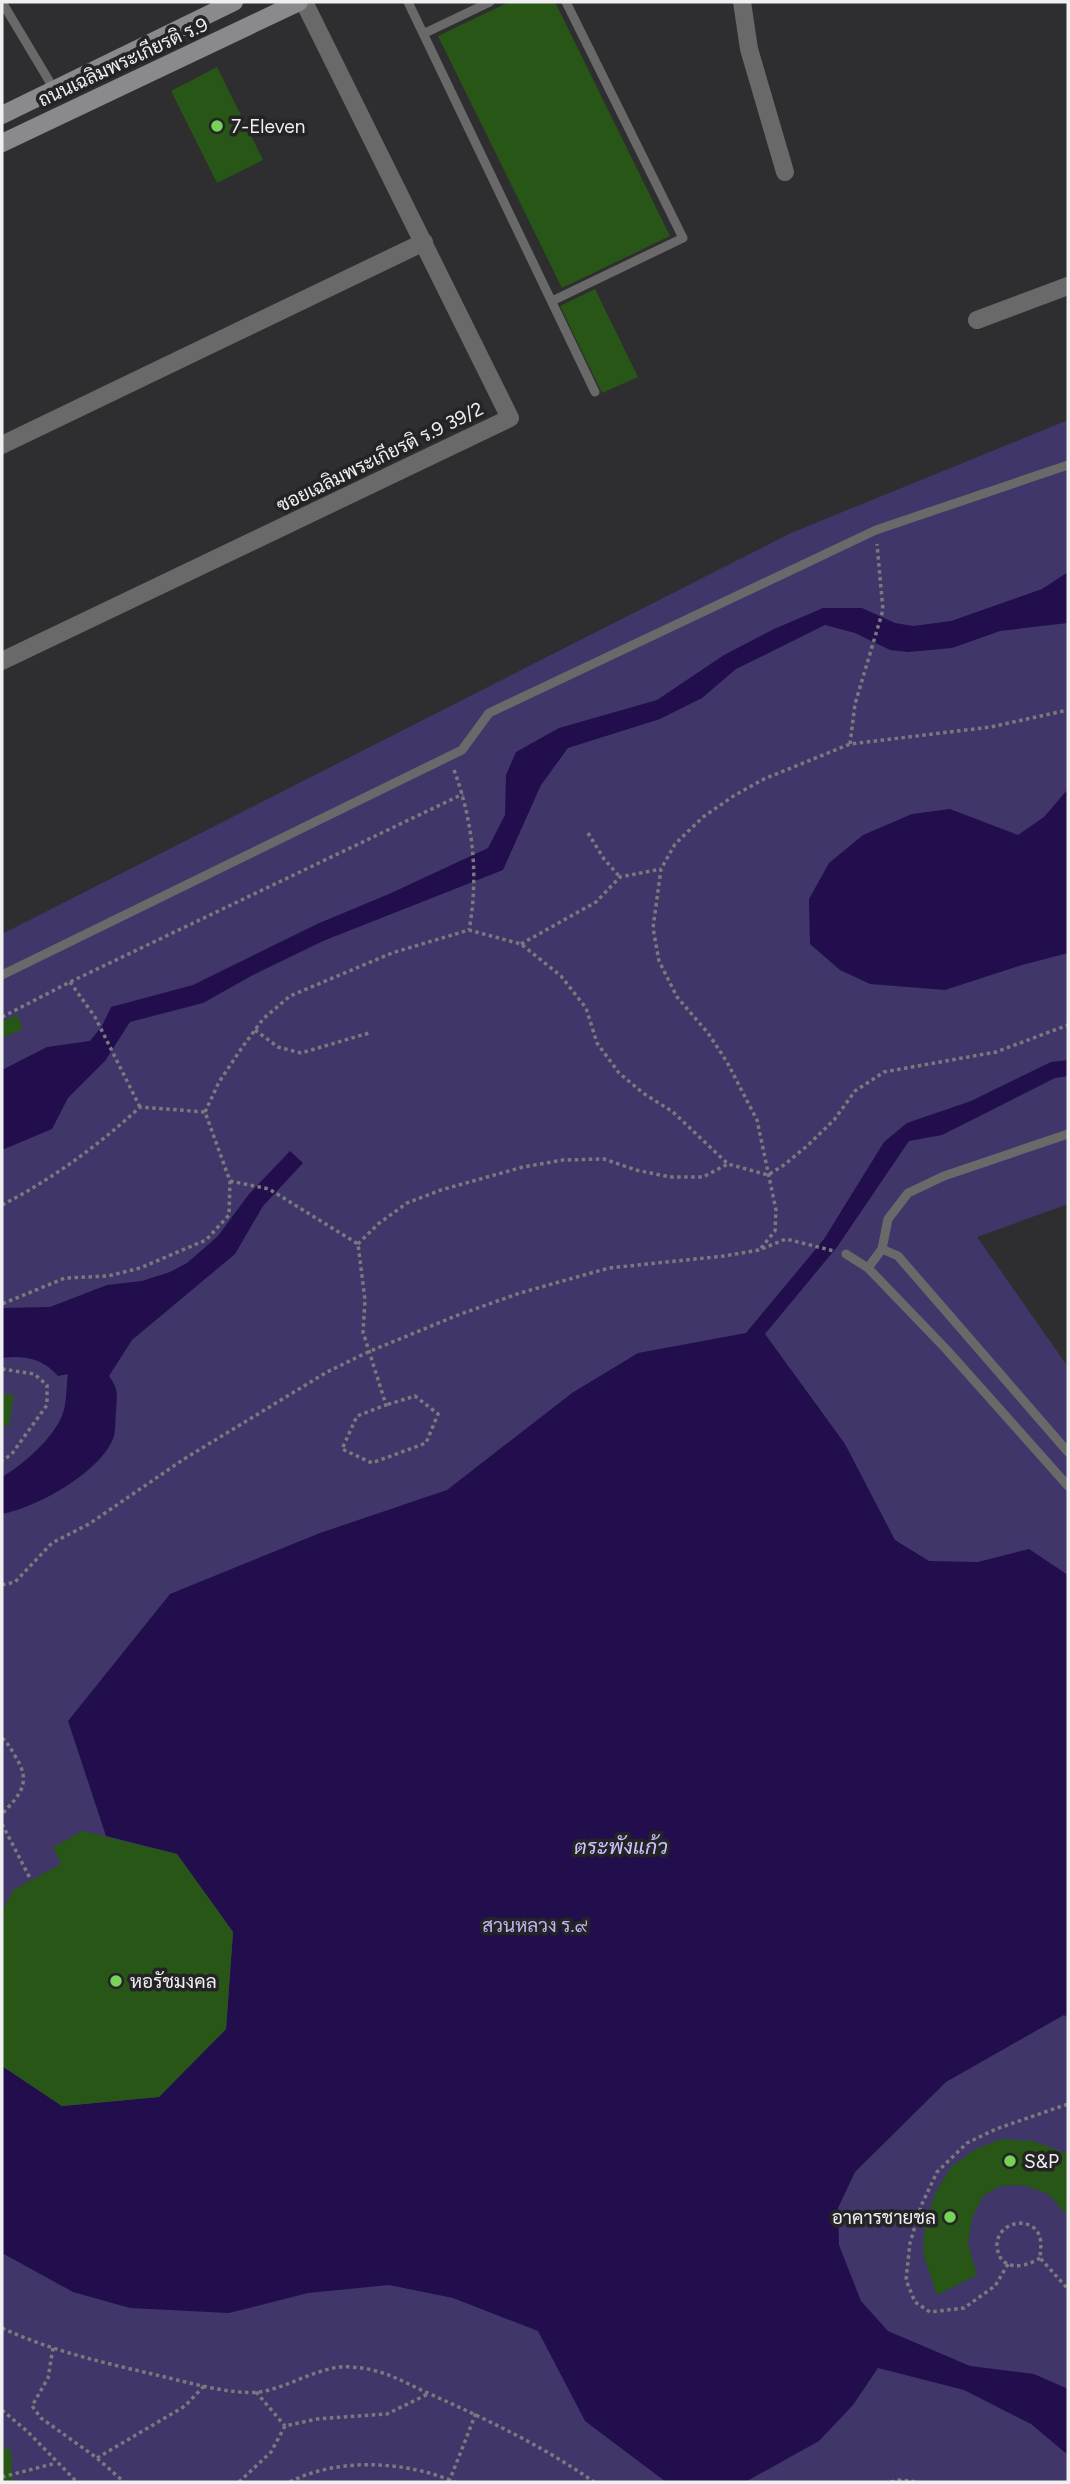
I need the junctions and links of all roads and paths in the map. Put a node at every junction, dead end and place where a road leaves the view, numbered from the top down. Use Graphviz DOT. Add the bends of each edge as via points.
graph roads {
  1 [pos="2,2"];
  2 [pos="234,2"];
  3 [pos="302,2"];
  4 [pos="410,2"];
  5 [pos="491,2"];
  6 [pos="566,2"];
  7 [pos="742,2"];
  8 [pos="425,33"];
  9 [pos="54,89"];
  10 [pos="2,115"];
  11 [pos="2,143"];
  12 [pos="785,173"];
  13 [pos="424,242"];
  14 [pos="1068,286"];
  15 [pos="552,301"];
  16 [pos="977,320"];
  17 [pos="595,392"];
  18 [pos="2,445"];
  19 [pos="1068,465"];
  20 [pos="876,530"];
  21 [pos="2,661"];
  22 [pos="1068,710"];
  23 [pos="850,744"];
  24 [pos="449,756"];
  25 [pos="463,794"];
  26 [pos="589,833"];
  27 [pos="661,869"];
  28 [pos="620,877"];
  29 [pos="469,930"];
  30 [pos="521,944"];
  31 [pos="2,975"];
  32 [pos="70,982"];
  33 [pos="2,1017"];
  34 [pos="1068,1025"];
  35 [pos="255,1030"];
  36 [pos="369,1033"];
  37 [pos="140,1107"];
  38 [pos="205,1112"];
  39 [pos="1068,1134"];
  40 [pos="728,1164"];
  41 [pos="768,1175"];
  42 [pos="230,1181"];
  43 [pos="2,1205"];
  44 [pos="358,1244"];
  45 [pos="881,1249"];
  46 [pos="760,1250"];
  47 [pos="846,1254"];
  48 [pos="867,1268"];
  49 [pos="2,1304"];
  50 [pos="368,1352"];
  51 [pos="2,1369"];
  52 [pos="386,1405"];
  53 [pos="1068,1452"];
  54 [pos="2,1460"];
  55 [pos="1068,1486"];
  56 [pos="2,1585"];
  57 [pos="2,1738"];
  58 [pos="2,1814"];
  59 [pos="2,1824"];
  60 [pos="31,1880"];
  61 [pos="1068,2104"];
  62 [pos="1040,2258"];
  63 [pos="1008,2264"];
  64 [pos="1068,2289"];
  65 [pos="2,2328"];
  66 [pos="53,2348"];
  67 [pos="204,2386"];
  68 [pos="256,2392"];
  69 [pos="429,2393"];
  70 [pos="2,2410"];
  71 [pos="476,2413"];
  72 [pos="285,2427"];
  73 [pos="97,2458"];
  74 [pos="56,2463"];
  75 [pos="2,2477"];
  76 [pos="451,2481"];
  77 [pos="76,2482"];
  78 [pos="124,2482"];
  79 [pos="239,2482"];
  80 [pos="290,2482"];
  81 [pos="594,2482"];
  82 [pos="891,2482"];
  83 [pos="919,2482"];
  1 -- 9 [label="lane"];
  2 -- 9 [label="main road, ถนนเฉลิมพระเกียรติ ร.9"];
  3 -- 11 [label="main road, ถนนเฉลิมพระเกียรติ ร.9"];
  3 -- 13 [label="street, ซอยเฉลิมพระเกียรติ ร.9 39/2"];
  4 -- 8 [label="lane"];
  5 -- 8 [label="lane"];
  6 -- 15 [label="lane" via="683,238"];
  7 -- 12 [label="street" via="749,49"];
  8 -- 15 [label="lane"];
  9 -- 10 [label="main road, ถนนเฉลิมพระเกียรติ ร.9"];
  13 -- 18 [label="street"];
  13 -- 21 [label="street, ซอยเฉลิมพระเกียรติ ร.9 39/2" via="510,418"];
  14 -- 16 [label="street"];
  15 -- 17 [label="lane"];
  19 -- 20 [label="lane"];
  20 -- 23 [label="path" via="883,610 855,704"];
  20 -- 24 [label="lane" via="489,713 462,750"];
  22 -- 23 [label="path" via="990,727"];
  23 -- 27 [label="path" via="736,794 675,844"];
  24 -- 25 [label="path"];
  24 -- 31 [label="lane"];
  25 -- 29 [label="path" via="473,848"];
  25 -- 32 [label="path"];
  26 -- 28 [label="path"];
  27 -- 28 [label="path"];
  27 -- 41 [label="path" via="653,928 659,961 677,997 708,1033 743,1090 757,1120"];
  28 -- 30 [label="path" via="596,902"];
  29 -- 30 [label="path"];
  29 -- 35 [label="path" via="392,953 290,996"];
  30 -- 40 [label="path" via="561,976 586,1008 597,1043 619,1073 673,1112"];
  32 -- 33 [label="path"];
  32 -- 37 [label="path" via="116,1056"];
  34 -- 41 [label="path" via="996,1052 884,1073 855,1091 834,1120"];
  35 -- 36 [label="path" via="278,1047 301,1054"];
  35 -- 38 [label="path" via="219,1082"];
  37 -- 38 [label="path"];
  37 -- 43 [label="path" via="101,1143"];
  38 -- 42 [label="path"];
  39 -- 45 [label="lane" via="908,1193 888,1219"];
  40 -- 41 [label="path"];
  40 -- 44 [label="path" via="703,1177 670,1177 604,1159 523,1167 407,1203"];
  41 -- 46 [label="path" via="776,1210 775,1231"];
  42 -- 44 [label="path" via="269,1189"];
  42 -- 49 [label="path" via="229,1215 206,1240 140,1268 65,1279"];
  44 -- 50 [label="path"];
  45 -- 48 [label="lane"];
  45 -- 53 [label="lane" via="898,1256"];
  46 -- 47 [label="path" via="786,1239"];
  46 -- 50 [label="path" via="609,1268 520,1293"];
  47 -- 48 [label="lane"];
  48 -- 55 [label="lane"];
  50 -- 52 [label="path"];
  50 -- 56 [label="path" via="184,1459 52,1544 15,1582"];
  51 -- 54 [label="path" via="34,1374 47,1385 47,1405 11,1455"];
  52 -- 52 [label="path" via="415,1396 438,1415 426,1443 372,1463 342,1450 357,1416"];
  57 -- 58 [label="path" via="22,1766 25,1780"];
  59 -- 60 [label="path"];
  61 -- 63 [label="path" via="967,2144 937,2172 910,2243 906,2280 915,2302 930,2312 964,2308 995,2286"];
  62 -- 63 [label="path" via="1018,2267"];
  62 -- 63 [label="path" via="1040,2235 1021,2222 1002,2231 997,2246"];
  62 -- 64 [label="path"];
  65 -- 66 [label="path"];
  66 -- 67 [label="path"];
  66 -- 73 [label="path" via="48,2378 32,2406 41,2418"];
  67 -- 68 [label="path"];
  67 -- 73 [label="path" via="185,2406"];
  68 -- 69 [label="path" via="347,2366 384,2371"];
  68 -- 72 [label="path"];
  69 -- 71 [label="path"];
  69 -- 72 [label="path" via="387,2414 317,2419"];
  70 -- 74 [label="path"];
  71 -- 76 [label="path"];
  71 -- 81 [label="path"];
  72 -- 79 [label="path" via="271,2452"];
  73 -- 78 [label="path"];
  74 -- 75 [label="path"];
  74 -- 77 [label="path"];
  76 -- 80 [label="path" via="410,2470 343,2466 308,2472"];
  82 -- 83 [label="path"];
}
